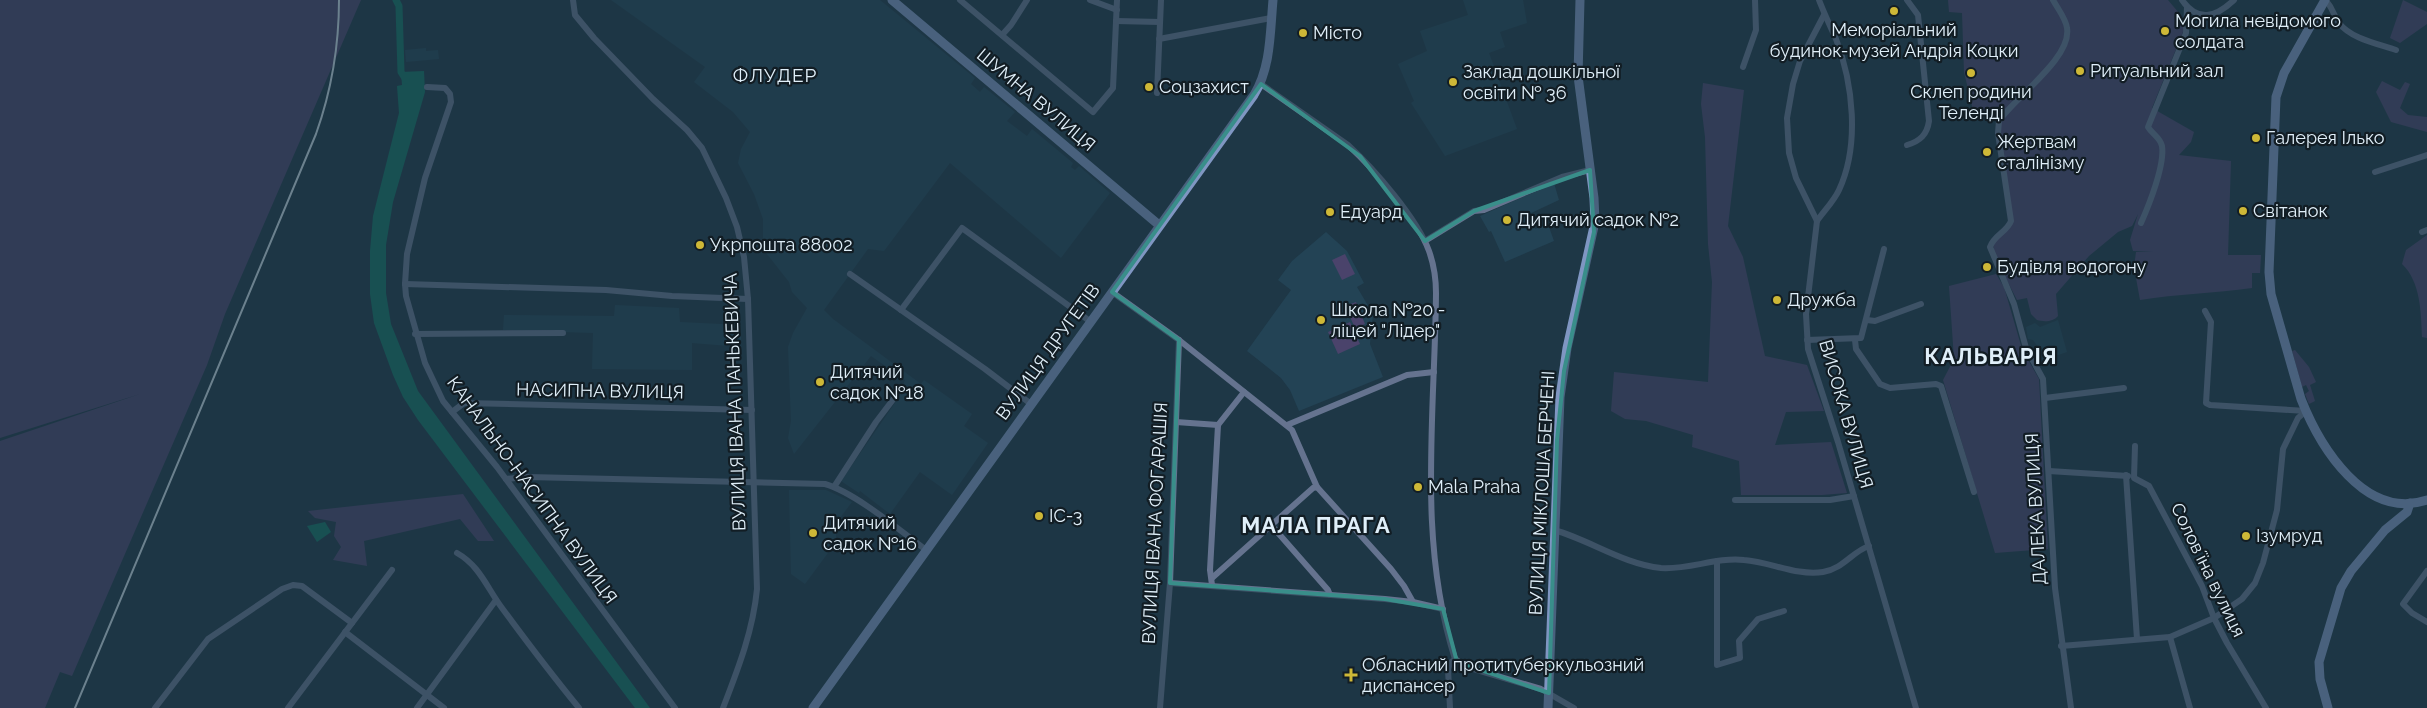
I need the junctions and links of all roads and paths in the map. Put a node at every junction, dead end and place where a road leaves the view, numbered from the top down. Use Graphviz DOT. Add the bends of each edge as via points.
graph roads {
  1 [pos="573,0"];
  2 [pos="892,0"];
  3 [pos="960,0"];
  4 [pos="1027,0"];
  5 [pos="1090,0"];
  6 [pos="1117,0"];
  7 [pos="1161,0"];
  8 [pos="1273,0"];
  9 [pos="1580,0"];
  10 [pos="1755,0"];
  11 [pos="1819,0"];
  12 [pos="1907,0"];
  13 [pos="2054,0"];
  14 [pos="2182,0"];
  15 [pos="2234,0"];
  16 [pos="2325,0"];
  17 [pos="2186,7"];
  18 [pos="1117,10"];
  19 [pos="1824,15"];
  20 [pos="1271,18"];
  21 [pos="1116,21"];
  22 [pos="1160,22"];
  23 [pos="1002,35"];
  24 [pos="1159,39"];
  25 [pos="2396,50"];
  26 [pos="1743,67"];
  27 [pos="1261,84"];
  28 [pos="427,87"];
  29 [pos="1157,93"];
  30 [pos="1907,145"];
  31 [pos="2427,155"];
  32 [pos="1590,170"];
  33 [pos="2375,172"];
  34 [pos="1817,221"];
  35 [pos="2141,223"];
  36 [pos="1159,225"];
  37 [pos="1425,241"];
  38 [pos="1884,249"];
  39 [pos="850,274"];
  40 [pos="405,284"];
  41 [pos="1112,292"];
  42 [pos="748,299"];
  43 [pos="1921,304"];
  44 [pos="901,310"];
  45 [pos="2205,311"];
  46 [pos="1867,320"];
  47 [pos="1090,322"];
  48 [pos="563,333"];
  49 [pos="415,334"];
  50 [pos="1179,340"];
  51 [pos="1808,340"];
  52 [pos="1854,340"];
  53 [pos="1434,372"];
  54 [pos="2124,388"];
  55 [pos="1244,392"];
  56 [pos="895,398"];
  57 [pos="2045,398"];
  58 [pos="1031,404"];
  59 [pos="752,410"];
  60 [pos="2306,411"];
  61 [pos="452,412"];
  62 [pos="1176,422"];
  63 [pos="1218,425"];
  64 [pos="1286,425"];
  65 [pos="2135,446"];
  66 [pos="2049,471"];
  67 [pos="2126,475"];
  68 [pos="2134,478"];
  69 [pos="506,479"];
  70 [pos="754,483"];
  71 [pos="1318,486"];
  72 [pos="834,487"];
  73 [pos="1974,492"];
  74 [pos="1854,496"];
  75 [pos="1735,500"];
  76 [pos="2427,500"];
  77 [pos="2410,503"];
  78 [pos="1272,526"];
  79 [pos="1554,530"];
  80 [pos="1869,546"];
  81 [pos="926,550"];
  82 [pos="457,553"];
  83 [pos="1717,561"];
  84 [pos="392,570"];
  85 [pos="2427,571"];
  86 [pos="1212,581"];
  87 [pos="1170,583"];
  88 [pos="1330,595"];
  89 [pos="496,600"];
  90 [pos="1413,602"];
  91 [pos="1443,609"];
  92 [pos="1784,611"];
  93 [pos="2214,618"];
  94 [pos="2427,622"];
  95 [pos="352,624"];
  96 [pos="345,632"];
  97 [pos="2170,637"];
  98 [pos="2137,639"];
  99 [pos="2061,646"];
  100 [pos="1455,659"];
  101 [pos="1549,693"];
  102 [pos="427,695"];
  103 [pos="155,708"];
  104 [pos="288,708"];
  105 [pos="417,708"];
  106 [pos="444,708"];
  107 [pos="579,708"];
  108 [pos="675,708"];
  109 [pos="723,708"];
  110 [pos="813,708"];
  111 [pos="1160,708"];
  112 [pos="1450,708"];
  113 [pos="1548,708"];
  114 [pos="1574,708"];
  115 [pos="1916,708"];
  116 [pos="2071,708"];
  117 [pos="2190,708"];
  118 [pos="2266,708"];
  119 [pos="2328,708"];
  1 -- 42 [label="street, ВУЛИЦЯ ІВАНА ПАНЬКЕВИЧА" via="575,15 594,38 688,130 704,153 737,227"];
  2 -- 36 [label="street, ШУМНА ВУЛИЦЯ"];
  3 -- 23 [label="street"];
  4 -- 23 [label="street"];
  5 -- 18 [label="street"];
  6 -- 18 [label="street"];
  7 -- 22 [label="street"];
  8 -- 20 [label="street, ВУЛИЦЯ ДРУГЕТІВ"];
  9 -- 32 [label="street, ВУЛИЦЯ МІКЛОША БЕРЧЕНІ" via="1578,76"];
  10 -- 26 [label="street" via="1756,30"];
  11 -- 19 [label="street"];
  12 -- 30 [label="street" via="1918,15 1929,121 1919,141"];
  13 -- 57 [label="street, ДАЛЕКА ВУЛИЦЯ" via="2067,29 2064,48 2004,114 1998,126 2010,221 1990,247 1994,262 2005,279 2026,348 2043,380"];
  14 -- 17 [label="street"];
  15 -- 17 [label="street" via="2220,11 2201,15 2195,15"];
  16 -- 25 [label="street" via="2344,28"];
  16 -- 60 [label="street" via="2279,83 2275,109 2270,287 2294,379"];
  17 -- 35 [label="street" via="2186,33 2148,127 2159,139 2162,153"];
  18 -- 21 [label="street"];
  19 -- 34 [label="street" via="1842,60 1851,127 1848,164 1841,185"];
  19 -- 34 [label="street" via="1797,69 1786,136 1796,178"];
  20 -- 24 [label="street"];
  20 -- 27 [label="street, ВУЛИЦЯ ДРУГЕТІВ" via="1268,60"];
  21 -- 22 [label="street"];
  21 -- 23 [label="street" via="1113,88 1093,112"];
  22 -- 24 [label="street"];
  24 -- 29 [label="street"];
  27 -- 36 [label="street, ВУЛИЦЯ ДРУГЕТІВ"];
  27 -- 37 [label="street" via="1360,156 1400,204"];
  28 -- 40 [label="street, КАНАЛЬНО-НАСИПНА ВУЛИЦЯ" via="446,88 452,102 415,217"];
  31 -- 33 [label="street"];
  32 -- 37 [label="street" via="1562,177 1484,210 1474,211"];
  32 -- 79 [label="street, ВУЛИЦЯ МІКЛОША БЕРЧЕНІ" via="1594,232 1571,330 1560,397"];
  34 -- 51 [label="street, ВИСОКА ВУЛИЦЯ" via="1806,314"];
  36 -- 41 [label="street, ВУЛИЦЯ ДРУГЕТІВ"];
  37 -- 53 [label="street" via="1436,278"];
  38 -- 46 [label="street"];
  39 -- 44 [label="street"];
  40 -- 42 [label="street" via="606,290"];
  40 -- 49 [label="street, КАНАЛЬНО-НАСИПНА ВУЛИЦЯ"];
  41 -- 47 [label="street, ВУЛИЦЯ ДРУГЕТІВ"];
  41 -- 50 [label="street"];
  42 -- 59 [label="street, ВУЛИЦЯ ІВАНА ПАНЬКЕВИЧА"];
  43 -- 46 [label="street" via="1875,321"];
  44 -- 47 [label="street" via="962,228"];
  44 -- 58 [label="street"];
  45 -- 60 [label="street" via="2211,322 2206,403"];
  46 -- 52 [label="street" via="1861,338"];
  47 -- 58 [label="street, ВУЛИЦЯ ДРУГЕТІВ"];
  48 -- 49 [label="street"];
  49 -- 61 [label="street, КАНАЛЬНО-НАСИПНА ВУЛИЦЯ" via="436,390"];
  50 -- 55 [label="street"];
  50 -- 62 [label="street, ВУЛИЦЯ ІВАНА ФОГАРАШІЯ"];
  51 -- 52 [label="street"];
  51 -- 74 [label="street, ВИСОКА ВУЛИЦЯ" via="1808,349"];
  52 -- 73 [label="street" via="1856,349 1880,384 1890,388 1941,386"];
  53 -- 64 [label="street" via="1407,375"];
  53 -- 91 [label="street" via="1431,521 1434,566"];
  54 -- 57 [label="street"];
  55 -- 63 [label="street"];
  55 -- 64 [label="street"];
  56 -- 72 [label="street"];
  57 -- 66 [label="street, ДАЛЕКА ВУЛИЦЯ"];
  58 -- 81 [label="street, ВУЛИЦЯ ДРУГЕТІВ"];
  59 -- 61 [label="street, НАСИПНА ВУЛИЦЯ" via="464,403"];
  59 -- 70 [label="street, ВУЛИЦЯ ІВАНА ПАНЬКЕВИЧА"];
  60 -- 77 [label="street" via="2339,466 2352,481 2363,490 2388,501"];
  60 -- 93 [label="street" via="2298,418 2283,449 2277,510 2255,583 2242,599"];
  61 -- 69 [label="street, КАНАЛЬНО-НАСИПНА ВУЛИЦЯ"];
  62 -- 63 [label="street"];
  62 -- 87 [label="street, ВУЛИЦЯ ІВАНА ФОГАРАШІЯ"];
  63 -- 86 [label="street"];
  64 -- 71 [label="street" via="1298,440"];
  65 -- 68 [label="street"];
  66 -- 67 [label="street, Соловʼїна вулиця"];
  66 -- 99 [label="street, ДАЛЕКА ВУЛИЦЯ"];
  67 -- 68 [label="street, Соловʼїна вулиця"];
  67 -- 98 [label="street"];
  68 -- 93 [label="street, Соловʼїна вулиця" via="2149,486 2202,586"];
  69 -- 70 [label="street"];
  69 -- 108 [label="street, КАНАЛЬНО-НАСИПНА ВУЛИЦЯ"];
  70 -- 72 [label="street" via="825,484"];
  70 -- 109 [label="street, ВУЛИЦЯ ІВАНА ПАНЬКЕВИЧА" via="755,609 742,659"];
  71 -- 78 [label="street"];
  71 -- 90 [label="street" via="1391,569"];
  72 -- 81 [label="street"];
  74 -- 75 [label="street" via="1830,500"];
  74 -- 80 [label="street, ВИСОКА ВУЛИЦЯ"];
  76 -- 77 [label="street"];
  77 -- 119 [label="street" via="2408,512 2385,530 2341,588 2318,662"];
  78 -- 86 [label="street"];
  78 -- 88 [label="street"];
  79 -- 83 [label="street" via="1647,566 1679,568"];
  79 -- 101 [label="street, ВУЛИЦЯ МІКЛОША БЕРЧЕНІ"];
  80 -- 83 [label="street" via="1838,567 1823,572 1799,572 1742,559"];
  80 -- 115 [label="street, ВИСОКА ВУЛИЦЯ"];
  81 -- 110 [label="street, ВУЛИЦЯ ДРУГЕТІВ"];
  82 -- 89 [label="street" via="484,577"];
  83 -- 92 [label="street" via="1717,665 1740,658 1739,641 1758,619"];
  84 -- 95 [label="street"];
  85 -- 94 [label="street" via="2403,604"];
  86 -- 87 [label="street"];
  86 -- 88 [label="street"];
  87 -- 111 [label="street, ВУЛИЦЯ ІВАНА ФОГАРАШІЯ"];
  88 -- 90 [label="street"];
  89 -- 102 [label="street"];
  89 -- 107 [label="street"];
  90 -- 91 [label="street"];
  91 -- 100 [label="street"];
  93 -- 97 [label="street"];
  93 -- 118 [label="street, Соловʼїна вулиця" via="2240,668"];
  95 -- 96 [label="street"];
  95 -- 103 [label="street" via="302,586 282,589 208,639"];
  96 -- 102 [label="street"];
  96 -- 104 [label="street"];
  97 -- 98 [label="street"];
  97 -- 117 [label="street"];
  98 -- 99 [label="street"];
  99 -- 116 [label="street, ДАЛЕКА ВУЛИЦЯ"];
  100 -- 101 [label="street" via="1467,667"];
  100 -- 112 [label="street" via="1448,669"];
  101 -- 113 [label="street, ВУЛИЦЯ МІКЛОША БЕРЧЕНІ"];
  101 -- 114 [label="street"];
  102 -- 105 [label="street"];
  102 -- 106 [label="street"];
}
